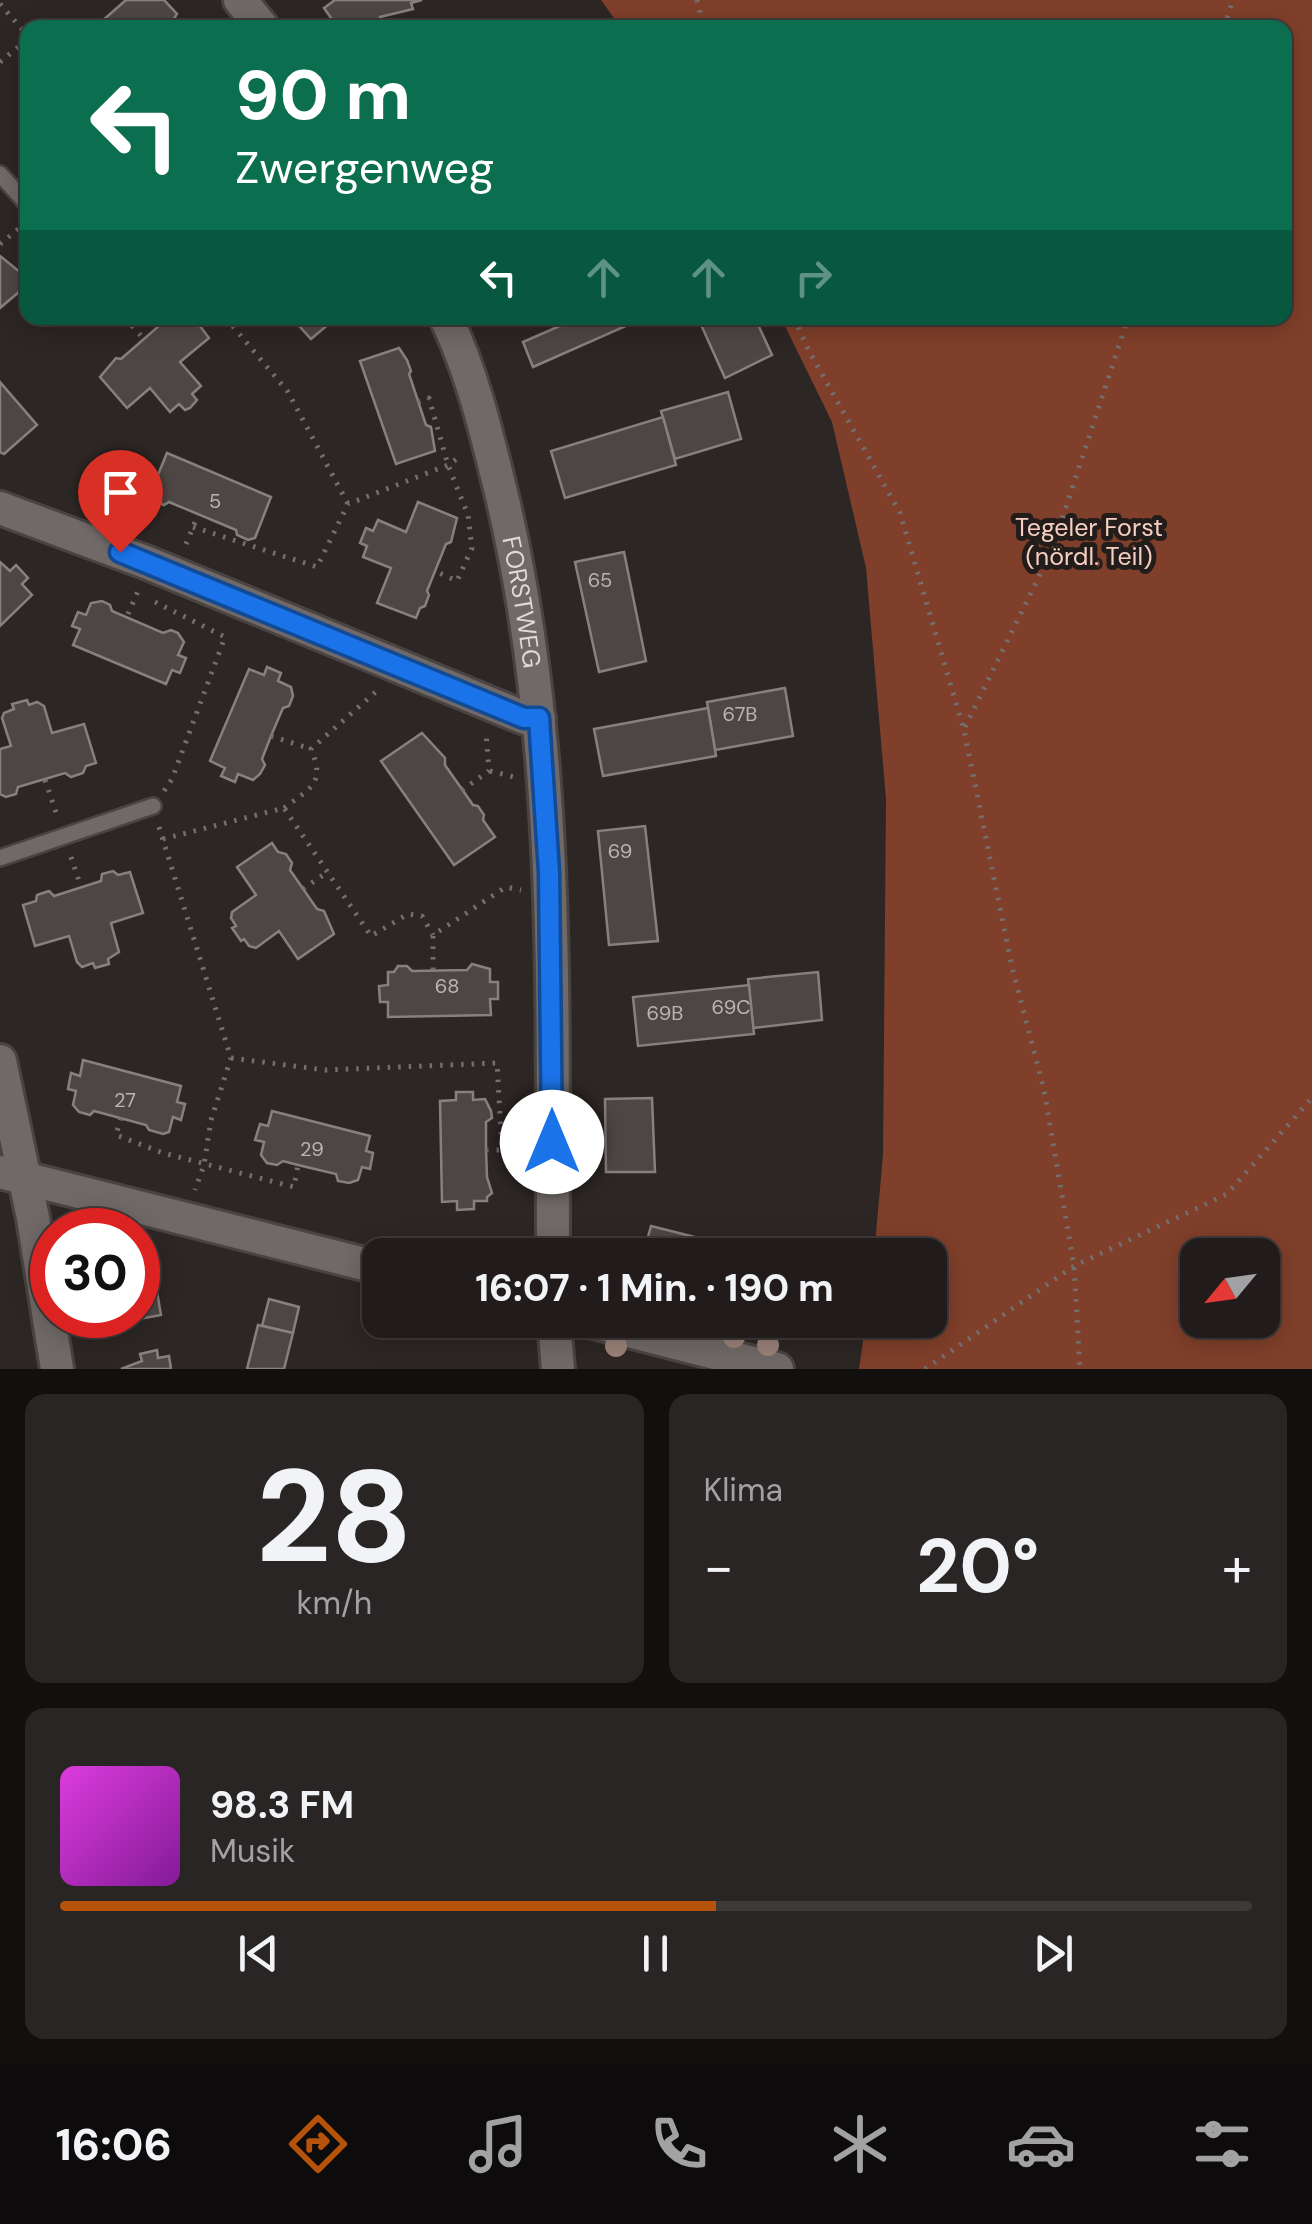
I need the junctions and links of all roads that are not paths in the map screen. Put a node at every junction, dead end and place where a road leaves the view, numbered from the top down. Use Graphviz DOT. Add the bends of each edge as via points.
graph roads {
  1 [pos="240,0"];
  2 [pos="256,20"];
  3 [pos="0,174"];
  4 [pos="20,196"];
  5 [pos="449,325"];
  6 [pos="0,508"];
  7 [pos="539,718"];
  8 [pos="153,806"];
  9 [pos="0,858"];
  10 [pos="0,1062"];
  11 [pos="12,1174"];
  12 [pos="553,1238"];
  13 [pos="362,1263"];
  14 [pos="555,1338"];
  15 [pos="656,1338"];
  16 [pos="57,1369"];
  17 [pos="558,1369"];
  18 [pos="777,1369"];
  1 -- 2 [label="street"];
  3 -- 4 [label="lane"];
  5 -- 7 [label="street, FORSTWEG" via="484,422 512,536"];
  6 -- 7 [label="street" via="524,718"];
  7 -- 12 [label="street, FORSTWEG" via="549,872"];
  8 -- 9 [label="lane"];
  10 -- 11 [label="street"];
  11 -- 13 [label="street"];
  11 -- 16 [label="street"];
  14 -- 17 [label="street"];
  15 -- 18 [label="street"];
}
